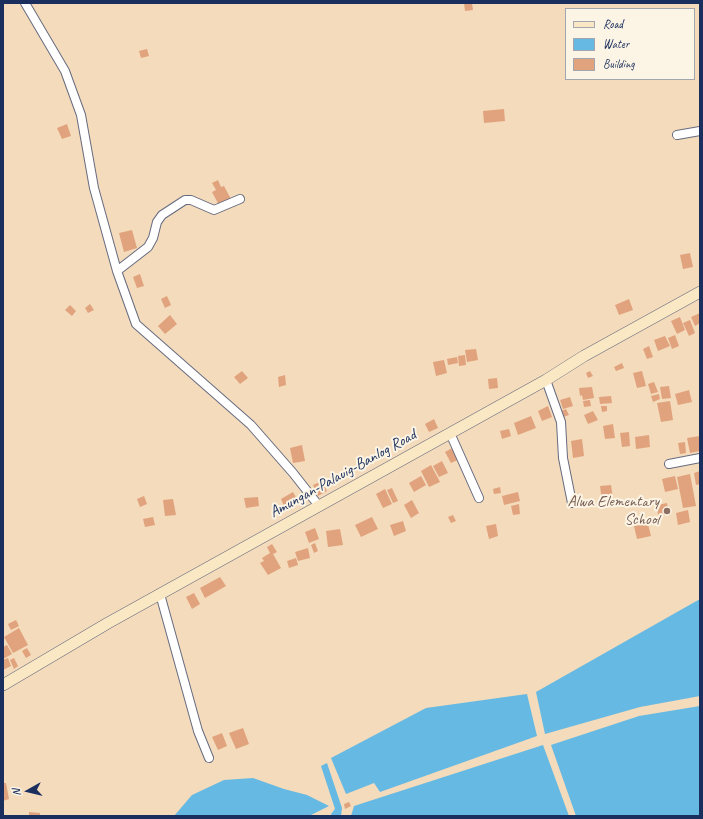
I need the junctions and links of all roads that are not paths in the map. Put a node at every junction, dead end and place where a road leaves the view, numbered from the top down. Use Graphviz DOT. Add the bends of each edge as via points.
graph roads {
  1 [pos="25,3"];
  2 [pos="700,131"];
  3 [pos="676,135"];
  4 [pos="240,199"];
  5 [pos="117,272"];
  6 [pos="700,292"];
  7 [pos="546,380"];
  8 [pos="450,433"];
  9 [pos="700,458"];
  10 [pos="669,464"];
  11 [pos="479,498"];
  12 [pos="572,503"];
  13 [pos="319,506"];
  14 [pos="160,594"];
  15 [pos="3,685"];
  16 [pos="209,758"];
  1 -- 5 [label="street" via="65,72 81,114 94,188"];
  2 -- 3 [label="street"];
  4 -- 5 [label="street" via="214,210 185,200 162,215 148,247"];
  5 -- 13 [label="street" via="136,324 251,425"];
  6 -- 7 [label="main road, Amungan-Palauig-Banlog Road"];
  7 -- 8 [label="main road, Amungan-Palauig-Banlog Road"];
  7 -- 12 [label="street" via="561,422 563,458"];
  8 -- 11 [label="street"];
  8 -- 13 [label="main road, Amungan-Palauig-Banlog Road"];
  9 -- 10 [label="street"];
  13 -- 14 [label="main road, Amungan-Palauig-Banlog Road"];
  14 -- 15 [label="main road, Amungan-Palauig-Banlog Road"];
  14 -- 16 [label="street" via="198,731"];
}
